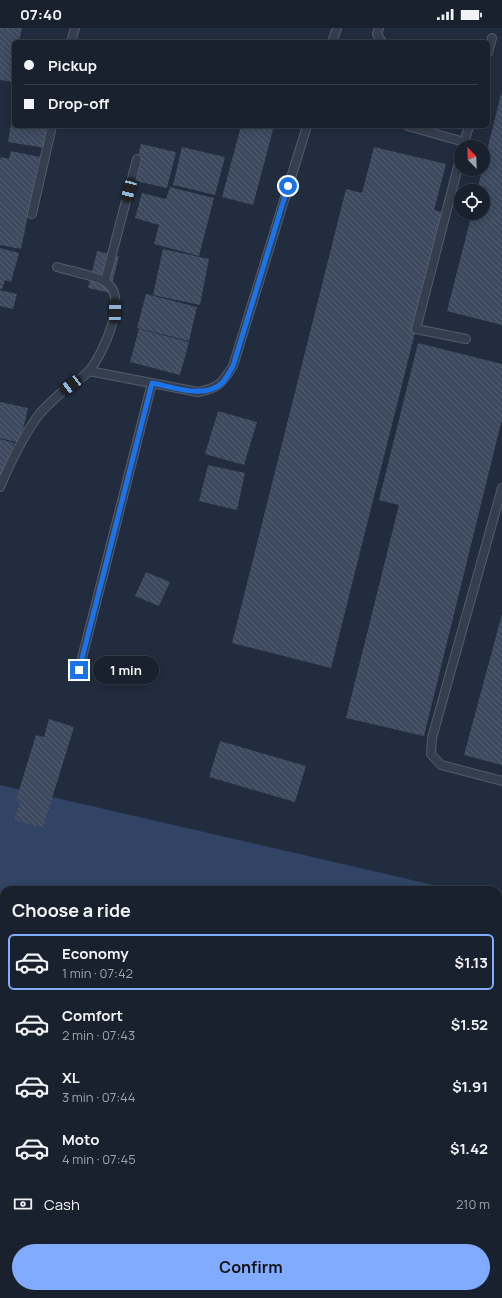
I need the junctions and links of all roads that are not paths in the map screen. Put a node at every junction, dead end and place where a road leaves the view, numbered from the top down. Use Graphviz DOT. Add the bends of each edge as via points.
graph roads {
  1 [pos="75,28"];
  2 [pos="337,28"];
  3 [pos="379,28"];
  4 [pos="492,38"];
  5 [pos="72,40"];
  6 [pos="333,40"];
  7 [pos="381,40"];
  8 [pos="490,46"];
  9 [pos="52,128"];
  10 [pos="305,128"];
  11 [pos="414,128"];
  12 [pos="468,128"];
  13 [pos="465,140"];
  14 [pos="454,141"];
  15 [pos="137,159"];
  16 [pos="456,176"];
  17 [pos="32,214"];
  18 [pos="57,267"];
  19 [pos="105,281"];
  20 [pos="466,339"];
  21 [pos="89,371"];
  22 [pos="152,383"];
  23 [pos="0,486"];
  24 [pos="502,488"];
  25 [pos="79,670"];
  26 [pos="502,781"];
  1 -- 5 [label="lane"];
  2 -- 6 [label="lane"];
  3 -- 7 [label="lane" via="377,34"];
  4 -- 8 [label="lane"];
  9 -- 17 [label="lane"];
  10 -- 22 [label="lane" via="233,366 223,382 212,390 198,392"];
  11 -- 14 [label="lane"];
  12 -- 13 [label="lane"];
  15 -- 19 [label="lane"];
  16 -- 20 [label="lane" via="416,329"];
  18 -- 19 [label="lane"];
  19 -- 21 [label="lane" via="113,290 115,311 105,344"];
  21 -- 22 [label="lane"];
  21 -- 23 [label="lane" via="62,392 38,416 18,446"];
  22 -- 25 [label="lane"];
  24 -- 26 [label="lane" via="432,738 431,754 441,765"];
}
